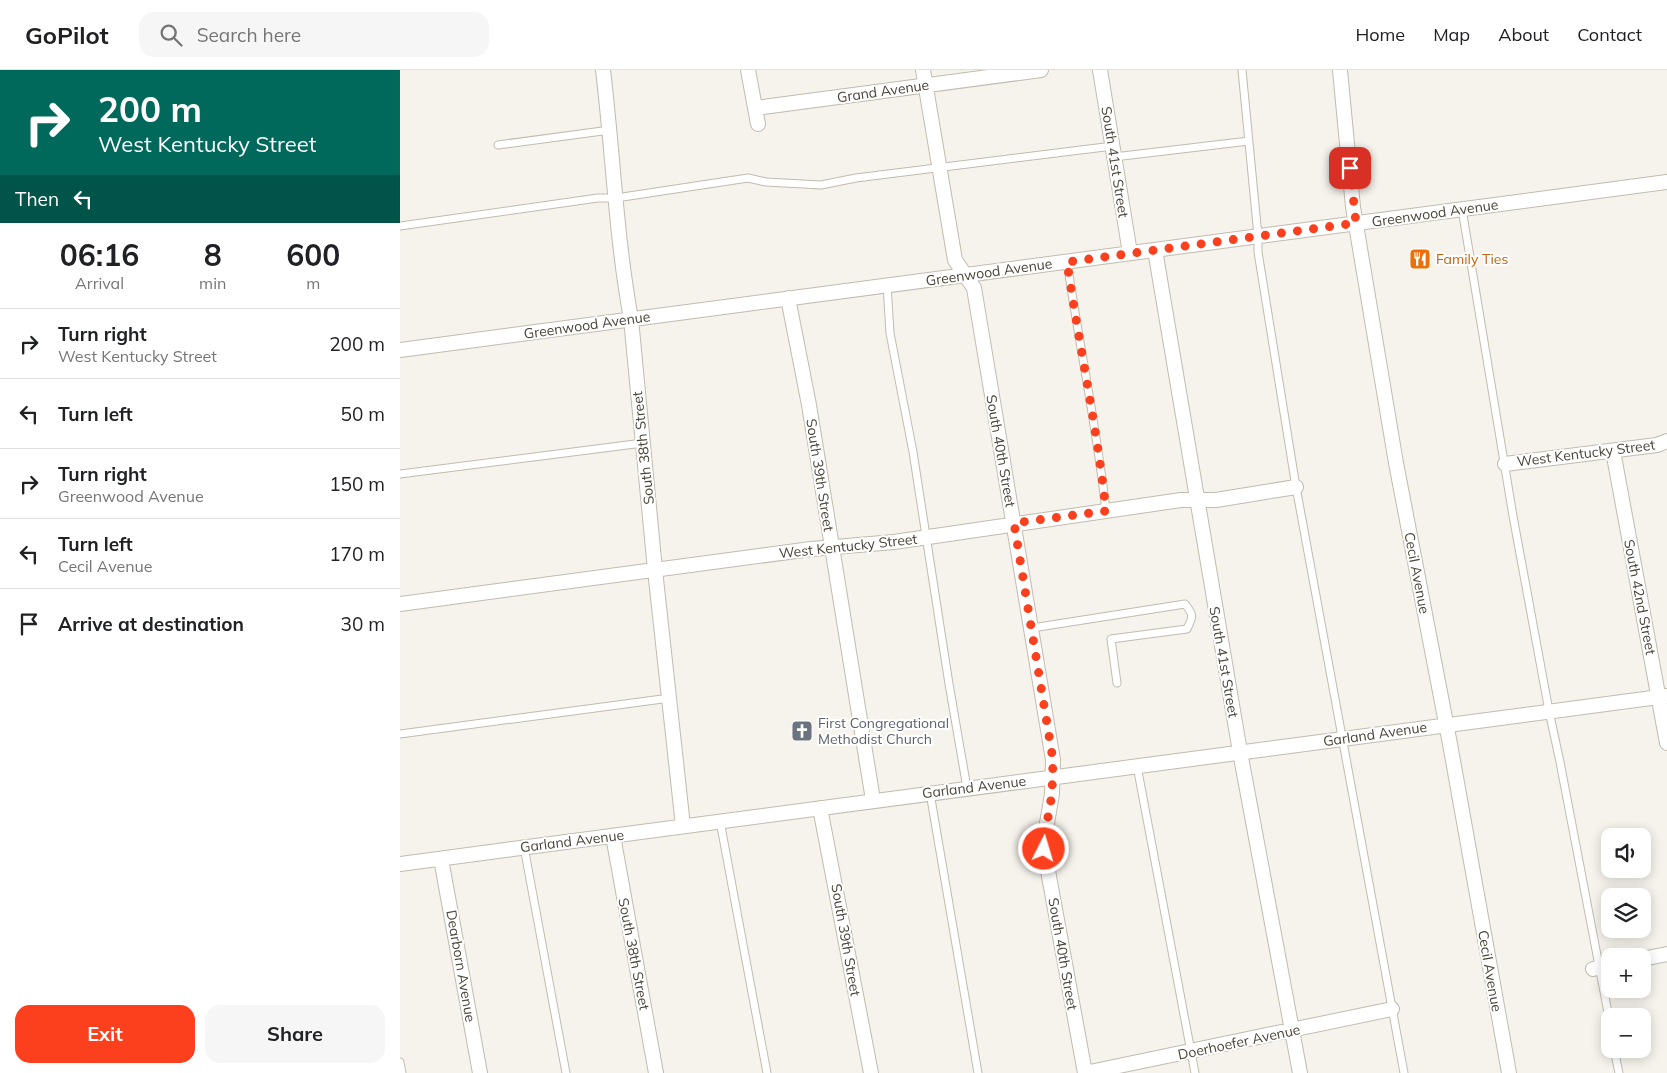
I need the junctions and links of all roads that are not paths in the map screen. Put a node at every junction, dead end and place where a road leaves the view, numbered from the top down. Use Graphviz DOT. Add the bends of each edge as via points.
graph roads {
  1 [pos="603,70"];
  2 [pos="748,70"];
  3 [pos="923,70"];
  4 [pos="1040,70"];
  5 [pos="1100,70"];
  6 [pos="1242,70"];
  7 [pos="1340,70"];
  8 [pos="926,85"];
  9 [pos="755,108"];
  10 [pos="758,124"];
  11 [pos="610,130"];
  12 [pos="1249,141"];
  13 [pos="498,145"];
  14 [pos="1114,152"];
  15 [pos="940,168"];
  16 [pos="1667,182"];
  17 [pos="616,198"];
  18 [pos="1462,210"];
  19 [pos="1356,223"];
  20 [pos="400,226"];
  21 [pos="1258,236"];
  22 [pos="1155,250"];
  23 [pos="1130,253"];
  24 [pos="1067,262"];
  25 [pos="965,275"];
  26 [pos="887,286"];
  27 [pos="788,298"];
  28 [pos="631,319"];
  29 [pos="400,350"];
  30 [pos="1667,441"];
  31 [pos="642,443"];
  32 [pos="1613,450"];
  33 [pos="1505,464"];
  34 [pos="400,474"];
  35 [pos="1296,487"];
  36 [pos="1197,499"];
  37 [pos="1106,511"];
  38 [pos="1014,523"];
  39 [pos="926,537"];
  40 [pos="832,547"];
  41 [pos="655,570"];
  42 [pos="400,604"];
  43 [pos="1032,628"];
  44 [pos="1117,683"];
  45 [pos="1663,697"];
  46 [pos="670,698"];
  47 [pos="1549,711"];
  48 [pos="1446,724"];
  49 [pos="400,734"];
  50 [pos="1341,739"];
  51 [pos="1667,743"];
  52 [pos="1240,752"];
  53 [pos="1137,766"];
  54 [pos="1053,777"];
  55 [pos="967,788"];
  56 [pos="930,793"];
  57 [pos="873,800"];
  58 [pos="820,808"];
  59 [pos="720,821"];
  60 [pos="683,826"];
  61 [pos="613,836"];
  62 [pos="524,847"];
  63 [pos="441,859"];
  64 [pos="400,864"];
  65 [pos="1667,954"];
  66 [pos="1651,957"];
  67 [pos="1601,967"];
  68 [pos="1392,1009"];
  69 [pos="1292,1031"];
  70 [pos="1191,1051"];
  71 [pos="1616,1058"];
  72 [pos="400,1062"];
  73 [pos="402,1073"];
  74 [pos="480,1073"];
  75 [pos="566,1073"];
  76 [pos="656,1073"];
  77 [pos="767,1073"];
  78 [pos="871,1073"];
  79 [pos="978,1073"];
  80 [pos="1085,1073"];
  81 [pos="1195,1073"];
  82 [pos="1300,1073"];
  83 [pos="1404,1073"];
  84 [pos="1509,1073"];
  85 [pos="1619,1073"];
  1 -- 11 [label="street, South 38th Street"];
  2 -- 9 [label="street"];
  3 -- 8 [label="street, South 40th Street"];
  4 -- 8 [label="street, Grand Avenue"];
  5 -- 14 [label="street, South 41st Street"];
  6 -- 12 [label="lane"];
  7 -- 19 [label="street, Cecil Avenue"];
  8 -- 9 [label="street, Grand Avenue"];
  8 -- 15 [label="street, South 40th Street"];
  9 -- 10 [label="street"];
  11 -- 13 [label="lane"];
  11 -- 17 [label="street, South 38th Street"];
  12 -- 14 [label="lane"];
  12 -- 21 [label="lane"];
  14 -- 15 [label="lane"];
  14 -- 23 [label="street, South 41st Street"];
  15 -- 17 [label="lane" via="820,185 748,178"];
  15 -- 25 [label="street, South 40th Street" via="955,260"];
  16 -- 18 [label="street, Greenwood Avenue"];
  17 -- 20 [label="lane"];
  17 -- 28 [label="street, South 38th Street"];
  18 -- 19 [label="street, Greenwood Avenue"];
  18 -- 33 [label="lane"];
  19 -- 21 [label="street, Greenwood Avenue"];
  19 -- 48 [label="street, Cecil Avenue" via="1396,463"];
  21 -- 22 [label="street, Greenwood Avenue"];
  21 -- 35 [label="lane"];
  22 -- 23 [label="street, Greenwood Avenue"];
  22 -- 36 [label="street, South 41st Street"];
  23 -- 24 [label="street, Greenwood Avenue"];
  24 -- 25 [label="street, Greenwood Avenue"];
  24 -- 37 [label="lane"];
  25 -- 26 [label="street, Greenwood Avenue"];
  25 -- 38 [label="street, South 40th Street" via="974,288"];
  26 -- 27 [label="street, Greenwood Avenue"];
  26 -- 39 [label="lane" via="890,333"];
  27 -- 28 [label="street, Greenwood Avenue"];
  27 -- 40 [label="street, South 39th Street"];
  28 -- 29 [label="street, Greenwood Avenue"];
  28 -- 31 [label="street, South 38th Street"];
  30 -- 32 [label="street, West Kentucky Street"];
  31 -- 34 [label="lane"];
  31 -- 41 [label="street, South 38th Street"];
  32 -- 33 [label="street, West Kentucky Street"];
  32 -- 45 [label="street, South 42nd Street"];
  33 -- 47 [label="lane"];
  35 -- 36 [label="street, West Kentucky Street" via="1216,500"];
  35 -- 50 [label="lane"];
  36 -- 37 [label="street, West Kentucky Street"];
  36 -- 52 [label="street, South 41st Street"];
  37 -- 38 [label="street, West Kentucky Street"];
  38 -- 39 [label="street, West Kentucky Street"];
  38 -- 43 [label="street, South 40th Street"];
  39 -- 40 [label="street, West Kentucky Street"];
  39 -- 55 [label="lane"];
  40 -- 41 [label="street, West Kentucky Street"];
  40 -- 57 [label="street, South 39th Street"];
  41 -- 42 [label="street, West Kentucky Street"];
  41 -- 46 [label="street, South 38th Street"];
  43 -- 44 [label="lane" via="1185,604 1192,618 1187,629 1111,639"];
  43 -- 54 [label="street, South 40th Street"];
  45 -- 47 [label="street, Garland Avenue"];
  45 -- 51 [label="street, South 42nd Street"];
  46 -- 49 [label="lane"];
  46 -- 60 [label="street, South 38th Street"];
  47 -- 48 [label="street, Garland Avenue"];
  47 -- 67 [label="lane"];
  48 -- 50 [label="street, Garland Avenue"];
  48 -- 84 [label="street, Cecil Avenue"];
  50 -- 52 [label="street, Garland Avenue"];
  50 -- 68 [label="lane"];
  52 -- 53 [label="street, Garland Avenue"];
  52 -- 69 [label="street, South 41st Street"];
  53 -- 54 [label="street, Garland Avenue"];
  53 -- 70 [label="lane"];
  54 -- 55 [label="street, Garland Avenue"];
  54 -- 80 [label="street, South 40th Street" via="1044,849"];
  55 -- 56 [label="street, Garland Avenue"];
  56 -- 57 [label="street, Garland Avenue"];
  56 -- 79 [label="lane"];
  57 -- 58 [label="street, Garland Avenue"];
  58 -- 59 [label="street, Garland Avenue"];
  58 -- 78 [label="street, South 39th Street"];
  59 -- 60 [label="street, Garland Avenue"];
  59 -- 77 [label="lane"];
  60 -- 61 [label="street, Garland Avenue"];
  61 -- 62 [label="street, Garland Avenue"];
  61 -- 76 [label="street, South 38th Street"];
  62 -- 63 [label="street, Garland Avenue"];
  62 -- 75 [label="lane"];
  63 -- 64 [label="street, Garland Avenue"];
  63 -- 74 [label="street, Dearborn Avenue"];
  65 -- 66 [label="street"];
  68 -- 69 [label="street, Doerhoefer Avenue"];
  68 -- 83 [label="lane"];
  69 -- 70 [label="street, Doerhoefer Avenue"];
  69 -- 82 [label="street, South 41st Street"];
  70 -- 80 [label="street, Doerhoefer Avenue"];
  70 -- 81 [label="lane"];
  71 -- 85 [label="lane"];
  72 -- 73 [label="lane"];
}
